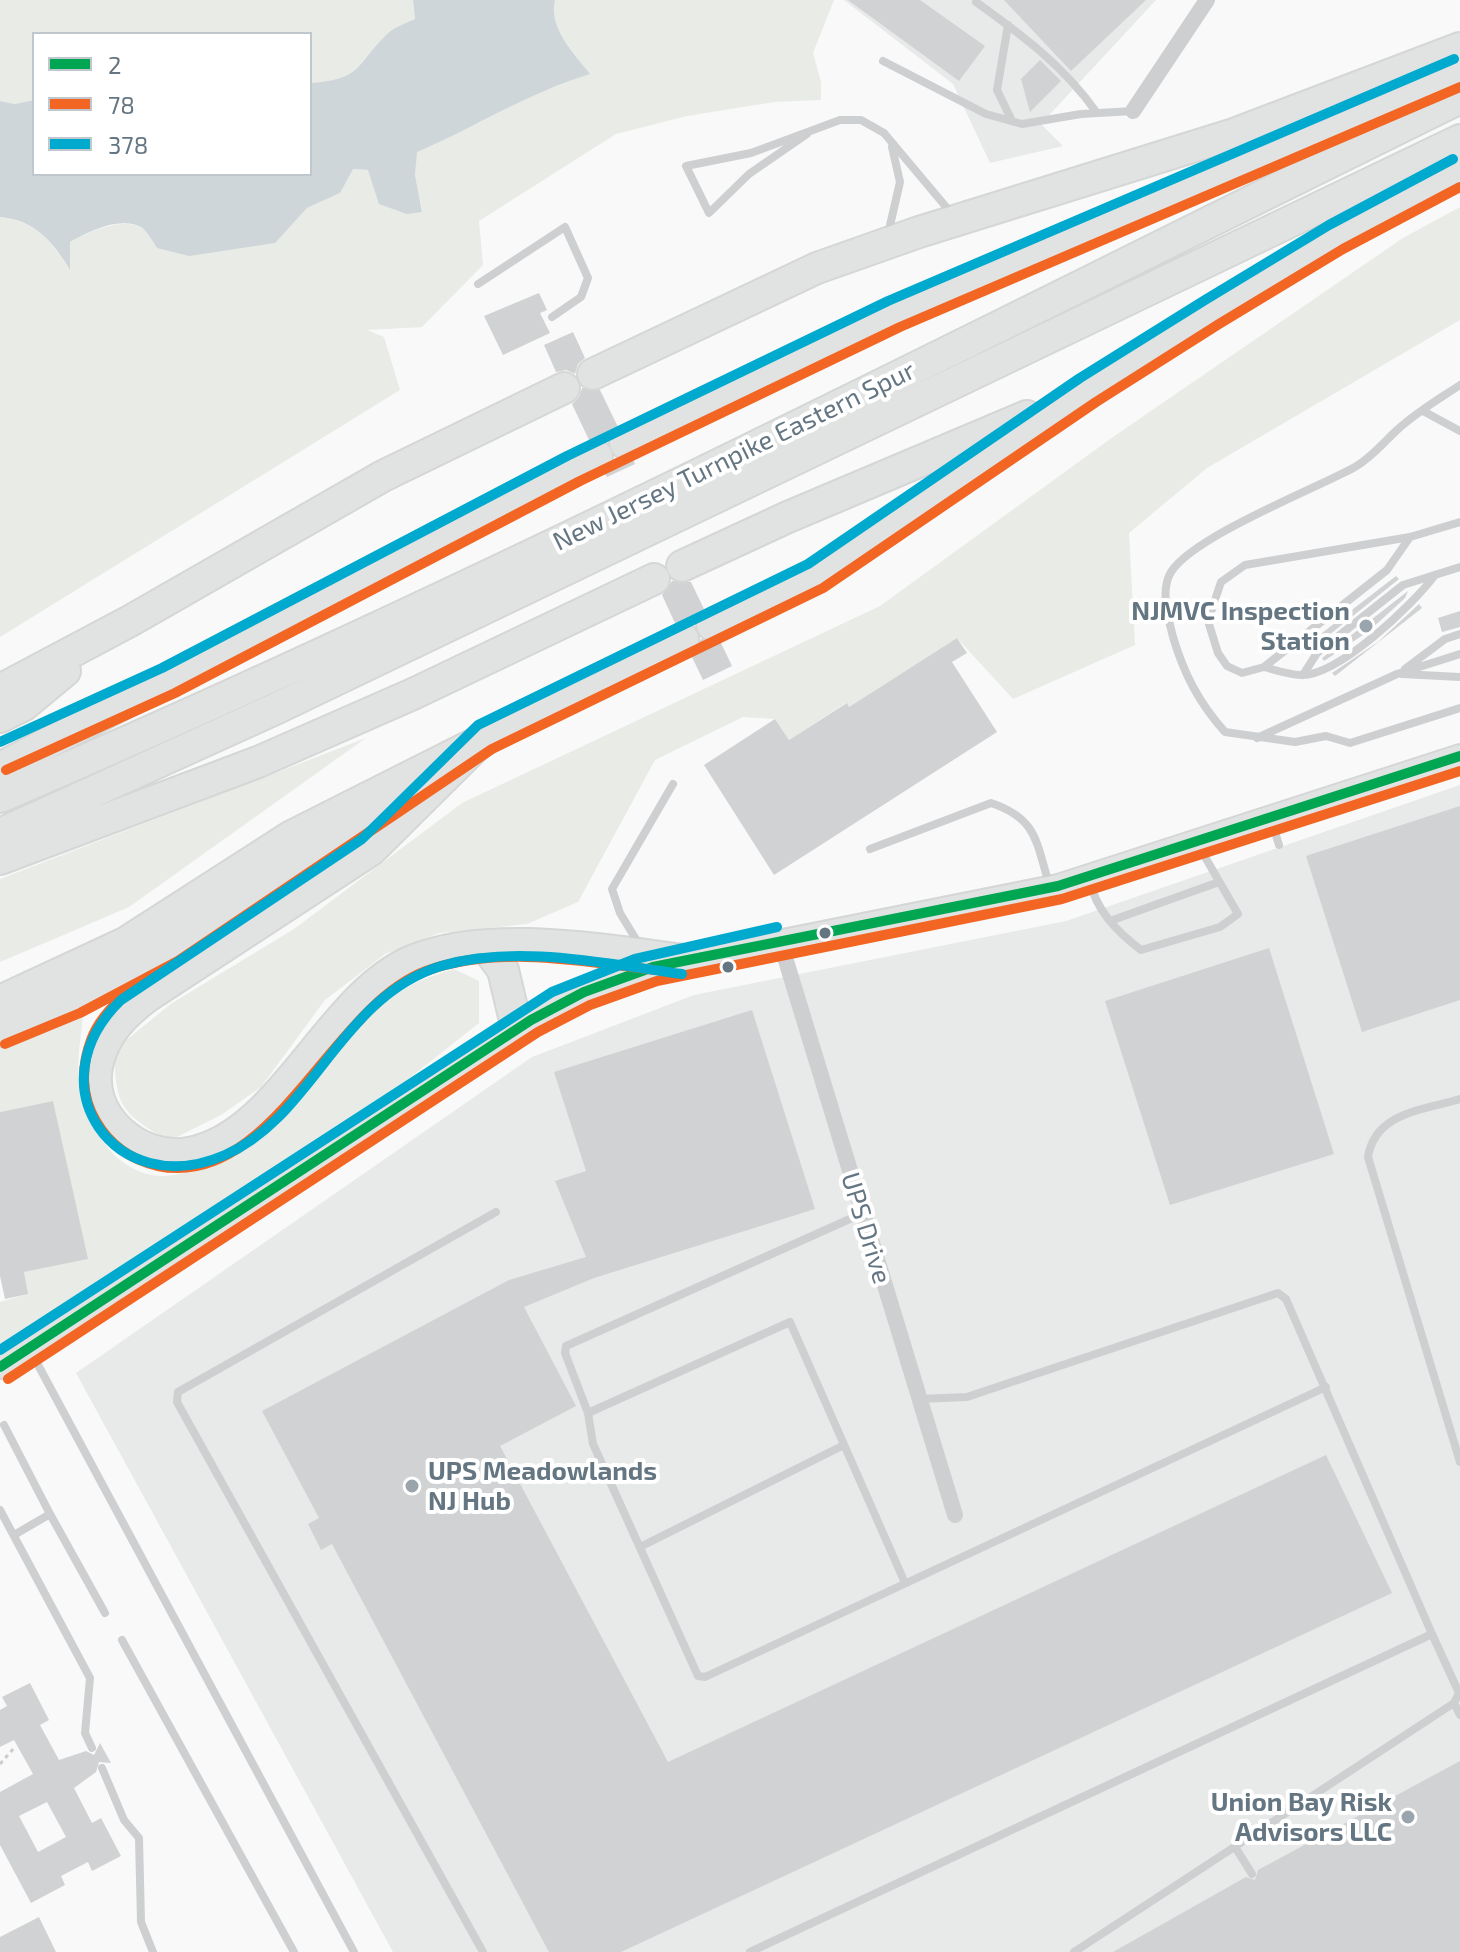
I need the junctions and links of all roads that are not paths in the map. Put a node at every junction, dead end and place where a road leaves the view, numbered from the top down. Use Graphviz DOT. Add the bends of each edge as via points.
graph roads {
  1 [pos="1207,0"];
  2 [pos="976,2"];
  3 [pos="1008,25"];
  4 [pos="1460,48"];
  5 [pos="883,61"];
  6 [pos="1460,72"];
  7 [pos="1460,98"];
  8 [pos="1133,111"];
  9 [pos="1097,113"];
  10 [pos="1012,121"];
  11 [pos="807,134"];
  12 [pos="889,138"];
  13 [pos="1460,140"];
  14 [pos="1460,171"];
  15 [pos="958,221"];
  16 [pos="887,243"];
  17 [pos="478,284"];
  18 [pos="552,317"];
  19 [pos="593,374"];
  20 [pos="1460,385"];
  21 [pos="564,388"];
  22 [pos="1088,390"];
  23 [pos="1423,411"];
  24 [pos="1459,425"];
  25 [pos="625,443"];
  26 [pos="597,456"];
  27 [pos="1460,522"];
  28 [pos="1410,537"];
  29 [pos="682,566"];
  30 [pos="1460,567"];
  31 [pos="1435,575"];
  32 [pos="654,579"];
  33 [pos="130,621"];
  34 [pos="712,625"];
  35 [pos="1460,634"];
  36 [pos="683,639"];
  37 [pos="1460,654"];
  38 [pos="1264,667"];
  39 [pos="1397,674"];
  40 [pos="1302,676"];
  41 [pos="1460,677"];
  42 [pos="168,681"];
  43 [pos="0,690"];
  44 [pos="1460,708"];
  45 [pos="0,717"];
  46 [pos="485,737"];
  47 [pos="1256,739"];
  48 [pos="1460,756"];
  49 [pos="0,757"];
  50 [pos="0,768"];
  51 [pos="673,784"];
  52 [pos="0,797"];
  53 [pos="1270,817"];
  54 [pos="0,834"];
  55 [pos="1196,842"];
  56 [pos="1279,845"];
  57 [pos="870,849"];
  58 [pos="0,859"];
  59 [pos="1089,878"];
  60 [pos="1219,882"];
  61 [pos="1050,888"];
  62 [pos="1110,921"];
  63 [pos="780,941"];
  64 [pos="486,947"];
  65 [pos="684,960"];
  66 [pos="650,961"];
  67 [pos="0,1001"];
  68 [pos="517,1029"];
  69 [pos="0,1031"];
  70 [pos="1460,1099"];
  71 [pos="496,1212"];
  72 [pos="861,1214"];
  73 [pos="29,1348"];
  74 [pos="0,1367"];
  75 [pos="1326,1387"];
  76 [pos="919,1399"];
  77 [pos="588,1413"];
  78 [pos="4,1425"];
  79 [pos="844,1445"];
  80 [pos="1460,1462"];
  81 [pos="0,1510"];
  82 [pos="50,1514"];
  83 [pos="955,1515"];
  84 [pos="14,1535"];
  85 [pos="640,1547"];
  86 [pos="905,1583"];
  87 [pos="105,1613"];
  88 [pos="1432,1634"];
  89 [pos="122,1640"];
  90 [pos="1454,1703"];
  91 [pos="1460,1715"];
  92 [pos="92,1748"];
  93 [pos="102,1768"];
  94 [pos="1235,1847"];
  95 [pos="1252,1874"];
  96 [pos="153,1952"];
  97 [pos="294,1952"];
  98 [pos="354,1952"];
  99 [pos="483,1952"];
  100 [pos="750,1952"];
  101 [pos="1074,1952"];
  1 -- 8 [label="street"];
  2 -- 3 [label="lane"];
  3 -- 9 [label="lane" via="1078,86"];
  3 -- 10 [label="lane" via="997,90"];
  4 -- 15 [label="highway" via="1234,134"];
  5 -- 10 [label="lane" via="986,114"];
  6 -- 25 [label="highway" via="946,290"];
  7 -- 52 [label="highway, New Jersey Turnpike Eastern Spur" via="911,371 345,641"];
  8 -- 9 [label="lane"];
  9 -- 10 [label="lane"];
  11 -- 11 [label="lane" via="749,174 709,213 686,166 751,153"];
  11 -- 12 [label="lane" via="852,119 870,123"];
  12 -- 15 [label="lane"];
  12 -- 16 [label="lane" via="900,182"];
  13 -- 54 [label="highway, New Jersey Turnpike Eastern Spur" via="275,709"];
  14 -- 22 [label="highway" via="1281,269"];
  15 -- 16 [label="highway"];
  16 -- 19 [label="highway" via="743,300"];
  17 -- 18 [label="lane" via="565,227 588,278 581,297"];
  20 -- 23 [label="lane"];
  21 -- 33 [label="highway" via="369,483"];
  22 -- 29 [label="highway"];
  22 -- 34 [label="highway" via="815,576"];
  23 -- 24 [label="lane"];
  23 -- 47 [label="lane" via="1354,467 1202,545 1171,572 1166,585 1168,620 1192,688 1225,732"];
  26 -- 42 [label="highway"];
  27 -- 28 [label="lane"];
  28 -- 38 [label="lane" via="1387,570"];
  28 -- 38 [label="lane" via="1256,561 1221,582 1208,621 1218,653 1227,666 1242,673"];
  30 -- 31 [label="lane"];
  31 -- 40 [label="lane" via="1416,601 1329,669"];
  31 -- 40 [label="lane" via="1403,585 1317,653"];
  32 -- 58 [label="highway" via="258,762"];
  33 -- 43 [label="highway"];
  33 -- 45 [label="highway" via="24,705"];
  35 -- 39 [label="lane"];
  36 -- 46 [label="highway"];
  37 -- 39 [label="lane"];
  38 -- 40 [label="lane"];
  39 -- 41 [label="lane"];
  39 -- 47 [label="lane"];
  42 -- 49 [label="highway"];
  42 -- 50 [label="highway"];
  44 -- 47 [label="lane" via="1350,743 1326,736 1295,742"];
  46 -- 64 [label="highway" via="371,850 123,1017 105,1041 97,1065 103,1108 120,1132 145,1149 176,1155 208,1147 236,1132 262,1108 395,970 444,951"];
  46 -- 67 [label="highway" via="290,837 102,956"];
  46 -- 69 [label="highway" via="170,949 73,1001"];
  48 -- 53 [label="main road"];
  51 -- 66 [label="lane" via="612,889 620,913"];
  53 -- 55 [label="main road"];
  53 -- 56 [label="lane"];
  55 -- 59 [label="main road"];
  55 -- 60 [label="lane"];
  57 -- 61 [label="lane" via="991,803 1029,823"];
  59 -- 61 [label="main road"];
  59 -- 62 [label="lane" via="1093,898"];
  60 -- 62 [label="lane"];
  60 -- 62 [label="lane" via="1238,914 1220,927 1141,950"];
  61 -- 63 [label="main road"];
  63 -- 65 [label="main road"];
  63 -- 72 [label="street, UPS Drive"];
  64 -- 66 [label="highway"];
  64 -- 68 [label="highway" via="503,970"];
  65 -- 66 [label="highway"];
  66 -- 68 [label="main road"];
  68 -- 73 [label="main road"];
  70 -- 80 [label="lane" via="1393,1118 1381,1126 1368,1157"];
  71 -- 99 [label="lane" via="178,1392 177,1402"];
  72 -- 76 [label="street, UPS Drive"];
  72 -- 77 [label="lane" via="566,1346"];
  73 -- 74 [label="main road"];
  73 -- 98 [label="lane"];
  75 -- 76 [label="lane" via="1286,1299 1278,1293 967,1397"];
  75 -- 86 [label="lane"];
  75 -- 88 [label="lane"];
  76 -- 83 [label="street, UPS Drive"];
  77 -- 79 [label="lane" via="790,1322"];
  77 -- 85 [label="lane" via="593,1444"];
  78 -- 82 [label="lane"];
  79 -- 85 [label="lane"];
  79 -- 86 [label="lane"];
  81 -- 84 [label="lane"];
  82 -- 84 [label="lane"];
  82 -- 87 [label="lane"];
  84 -- 92 [label="lane" via="90,1678 85,1733"];
  85 -- 86 [label="lane" via="698,1676 705,1677"];
  88 -- 90 [label="lane" via="1459,1693"];
  88 -- 100 [label="lane"];
  89 -- 97 [label="lane"];
  90 -- 91 [label="lane"];
  90 -- 94 [label="lane"];
  93 -- 96 [label="lane" via="124,1820 139,1838 141,1922"];
  94 -- 95 [label="lane"];
  94 -- 101 [label="lane"];
}
